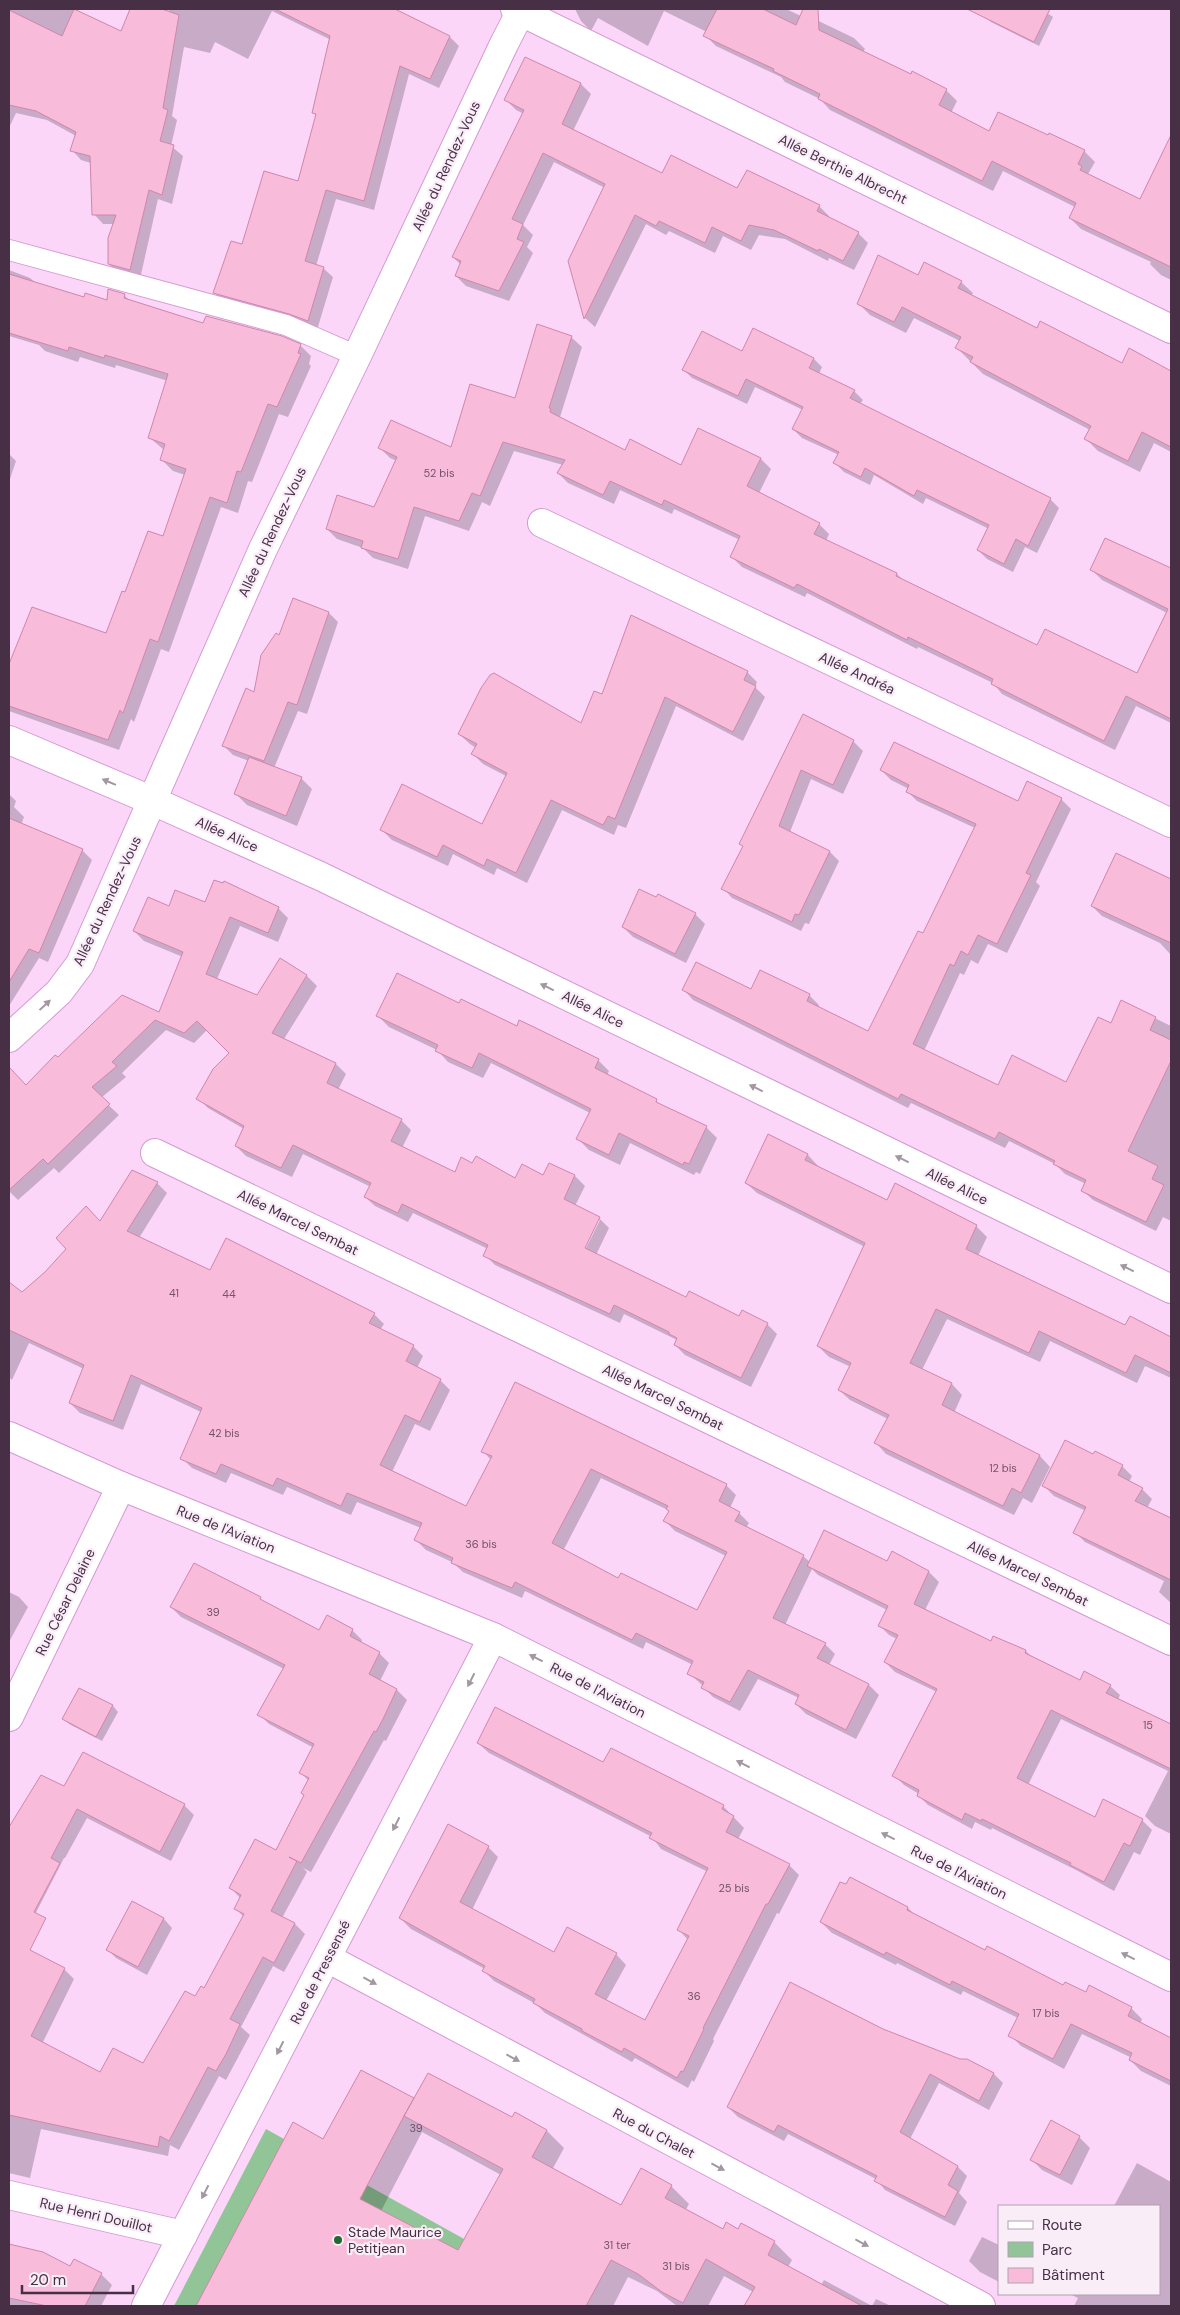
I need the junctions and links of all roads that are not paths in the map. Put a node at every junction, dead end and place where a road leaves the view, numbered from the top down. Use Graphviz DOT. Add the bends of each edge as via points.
graph roads {
  1 [pos="519,10"];
  2 [pos="9,250"];
  3 [pos="1171,330"];
  4 [pos="357,356"];
  5 [pos="542,523"];
  6 [pos="9,740"];
  7 [pos="154,801"];
  8 [pos="1171,823"];
  9 [pos="9,1038"];
  10 [pos="155,1153"];
  11 [pos="1171,1289"];
  12 [pos="9,1436"];
  13 [pos="121,1486"];
  14 [pos="493,1637"];
  15 [pos="1171,1641"];
  16 [pos="9,1717"];
  17 [pos="327,1958"];
  18 [pos="1171,1977"];
  19 [pos="9,2196"];
  20 [pos="183,2235"];
  21 [pos="146,2306"];
  22 [pos="981,2306"];
  1 -- 3 [label="street, Allée Berthie Albrecht"];
  1 -- 4 [label="street, Allée du Rendez-Vous"];
  2 -- 4 [label="lane" via="286,325"];
  4 -- 7 [label="street, Allée du Rendez-Vous" via="263,549 207,672"];
  5 -- 8 [label="street, Allée Andréa"];
  7 -- 6 [label="street, Allée Alice, one-way"];
  9 -- 7 [label="street, Allée du Rendez-Vous, one-way" via="59,992 80,964"];
  11 -- 7 [label="street, Allée Alice, one-way" via="320,876"];
  10 -- 15 [label="street, Allée Marcel Sembat"];
  12 -- 13 [label="street, Rue de l'Aviation"];
  13 -- 14 [label="street, Rue de l'Aviation"];
  13 -- 16 [label="street, Rue César Delaine"];
  14 -- 17 [label="street, Rue de Pressensé, one-way"];
  18 -- 14 [label="street, Rue de l'Aviation, one-way"];
  17 -- 20 [label="street, Rue de Pressensé, one-way"];
  17 -- 22 [label="street, Rue du Chalet, one-way"];
  19 -- 20 [label="street, Rue Henri Douillot"];
  20 -- 21 [label="street, Rue de Pressensé"];
}
